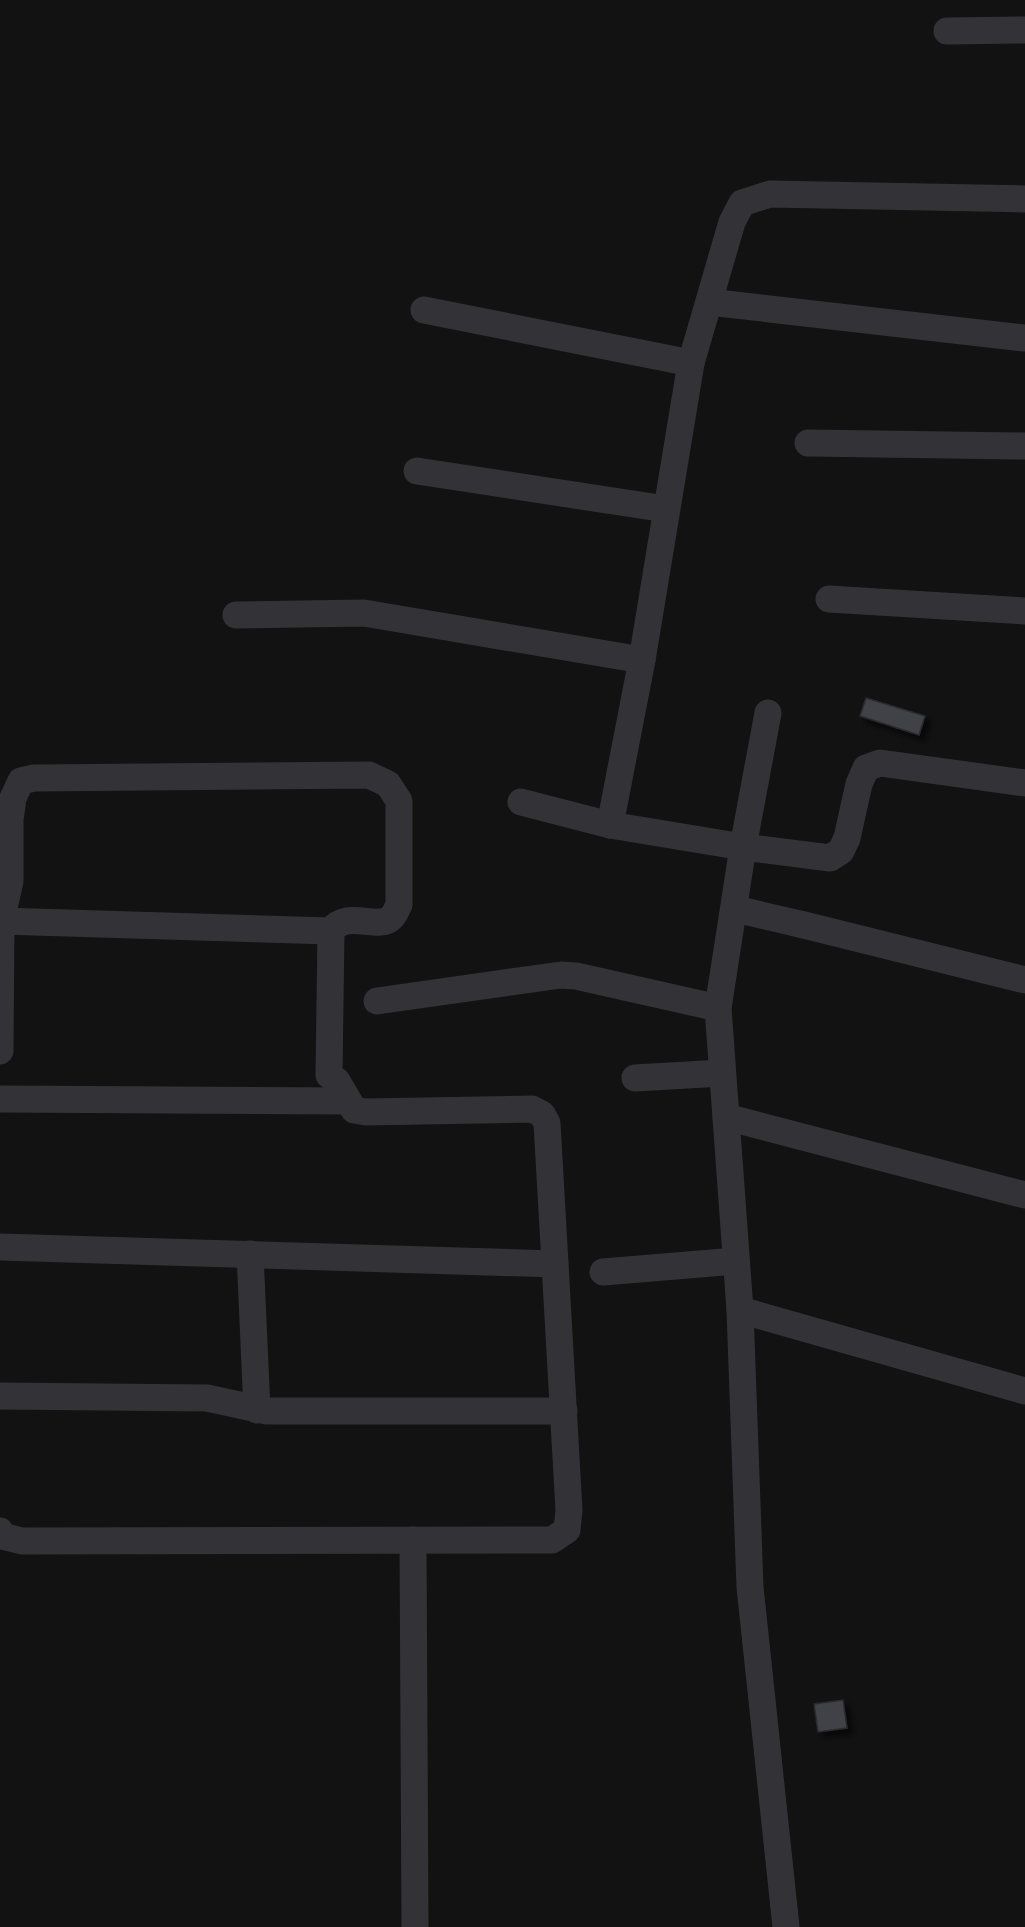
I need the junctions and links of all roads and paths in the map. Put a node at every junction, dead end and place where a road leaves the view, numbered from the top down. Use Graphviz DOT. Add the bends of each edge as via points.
graph roads {
  1 [pos="1025,30"];
  2 [pos="947,31"];
  3 [pos="1025,200"];
  4 [pos="709,302"];
  5 [pos="424,310"];
  6 [pos="1024,338"];
  7 [pos="691,363"];
  8 [pos="808,443"];
  9 [pos="1025,446"];
  10 [pos="417,471"];
  11 [pos="666,509"];
  12 [pos="829,599"];
  13 [pos="1025,611"];
  14 [pos="236,615"];
  15 [pos="642,660"];
  16 [pos="768,713"];
  17 [pos="1025,783"];
  18 [pos="521,802"];
  19 [pos="610,825"];
  20 [pos="743,847"];
  21 [pos="735,909"];
  22 [pos="1,921"];
  23 [pos="331,932"];
  24 [pos="1025,980"];
  25 [pos="377,1001"];
  26 [pos="718,1008"];
  27 [pos="0,1051"];
  28 [pos="722,1073"];
  29 [pos="635,1078"];
  30 [pos="0,1099"];
  31 [pos="347,1101"];
  32 [pos="726,1117"];
  33 [pos="1025,1195"];
  34 [pos="0,1247"];
  35 [pos="250,1254"];
  36 [pos="736,1261"];
  37 [pos="555,1264"];
  38 [pos="603,1272"];
  39 [pos="740,1311"];
  40 [pos="1025,1391"];
  41 [pos="0,1396"];
  42 [pos="256,1410"];
  43 [pos="564,1411"];
  44 [pos="0,1531"];
  45 [pos="413,1540"];
  46 [pos="415,1927"];
  47 [pos="786,1927"];
  1 -- 2 [label="street"];
  3 -- 4 [label="street" via="770,194 742,202 732,222"];
  4 -- 6 [label="street"];
  4 -- 7 [label="street"];
  5 -- 7 [label="street"];
  7 -- 11 [label="street"];
  8 -- 9 [label="street"];
  10 -- 11 [label="street"];
  11 -- 15 [label="street"];
  12 -- 13 [label="street"];
  14 -- 15 [label="street" via="364,613"];
  15 -- 19 [label="street"];
  16 -- 20 [label="street"];
  17 -- 20 [label="street" via="880,764 866,768 847,838 836,855 811,857"];
  18 -- 19 [label="street"];
  19 -- 20 [label="street"];
  20 -- 21 [label="street"];
  21 -- 24 [label="street"];
  21 -- 26 [label="street"];
  22 -- 23 [label="street"];
  22 -- 23 [label="street" via="10,881 13,798 21,780 369,775 388,784 399,801 399,905 385,921 344,920"];
  22 -- 27 [label="street"];
  23 -- 31 [label="street" via="329,1075 337,1081"];
  25 -- 26 [label="street" via="561,975"];
  26 -- 28 [label="street"];
  28 -- 29 [label="street"];
  28 -- 32 [label="street"];
  30 -- 31 [label="street"];
  31 -- 37 [label="street" via="354,1110 366,1112 532,1110 542,1114 547,1123"];
  32 -- 33 [label="street"];
  32 -- 36 [label="street"];
  34 -- 35 [label="street"];
  35 -- 37 [label="street"];
  35 -- 42 [label="street"];
  36 -- 38 [label="street"];
  36 -- 39 [label="street"];
  37 -- 43 [label="street"];
  39 -- 40 [label="street"];
  39 -- 47 [label="street" via="750,1587"];
  41 -- 42 [label="street" via="207,1398"];
  42 -- 43 [label="street"];
  43 -- 45 [label="street" via="567,1530 552,1539"];
  44 -- 45 [label="street" via="2,1536 22,1541"];
  45 -- 46 [label="street"];
}
